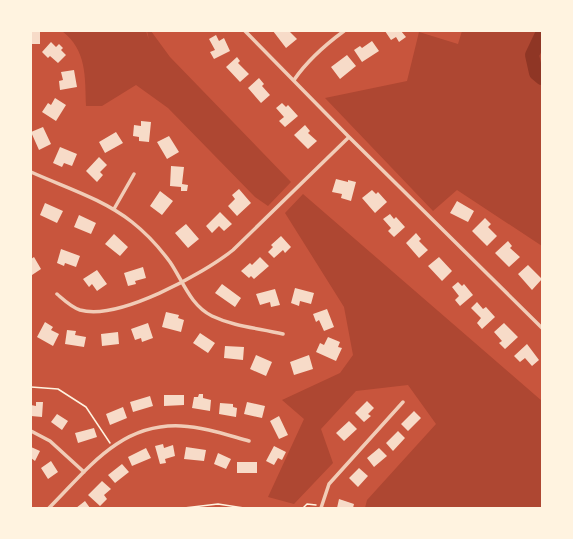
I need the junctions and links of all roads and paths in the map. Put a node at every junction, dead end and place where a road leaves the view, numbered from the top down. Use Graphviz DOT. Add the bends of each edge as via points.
graph roads {
  1 [pos="246,31"];
  2 [pos="344,31"];
  3 [pos="294,80"];
  4 [pos="349,137"];
  5 [pos="31,172"];
  6 [pos="134,174"];
  7 [pos="114,209"];
  8 [pos="181,282"];
  9 [pos="57,294"];
  10 [pos="542,328"];
  11 [pos="283,334"];
  12 [pos="31,386"];
  13 [pos="403,402"];
  14 [pos="31,431"];
  15 [pos="249,441"];
  16 [pos="112,446"];
  17 [pos="84,472"];
  18 [pos="321,507"];
  19 [pos="49,508"];
  20 [pos="184,508"];
  21 [pos="244,508"];
  22 [pos="303,508"];
  1 -- 3 [label="street"];
  2 -- 3 [label="street" via="328,42"];
  3 -- 4 [label="street"];
  4 -- 8 [label="street" via="232,250"];
  4 -- 10 [label="street"];
  5 -- 7 [label="street"];
  6 -- 7 [label="street"];
  7 -- 8 [label="street" via="149,237 170,262"];
  8 -- 9 [label="street" via="143,300 101,311 77,308"];
  8 -- 11 [label="street" via="193,300 211,316 235,326 262,328"];
  12 -- 16 [label="path" via="58,389 86,407"];
  13 -- 18 [label="street" via="329,484"];
  14 -- 17 [label="street" via="50,441"];
  15 -- 16 [label="street" via="202,429 161,426 142,430"];
  16 -- 17 [label="street"];
  17 -- 19 [label="street"];
  18 -- 22 [label="path" via="308,504"];
  20 -- 21 [label="path" via="218,504"];
}
